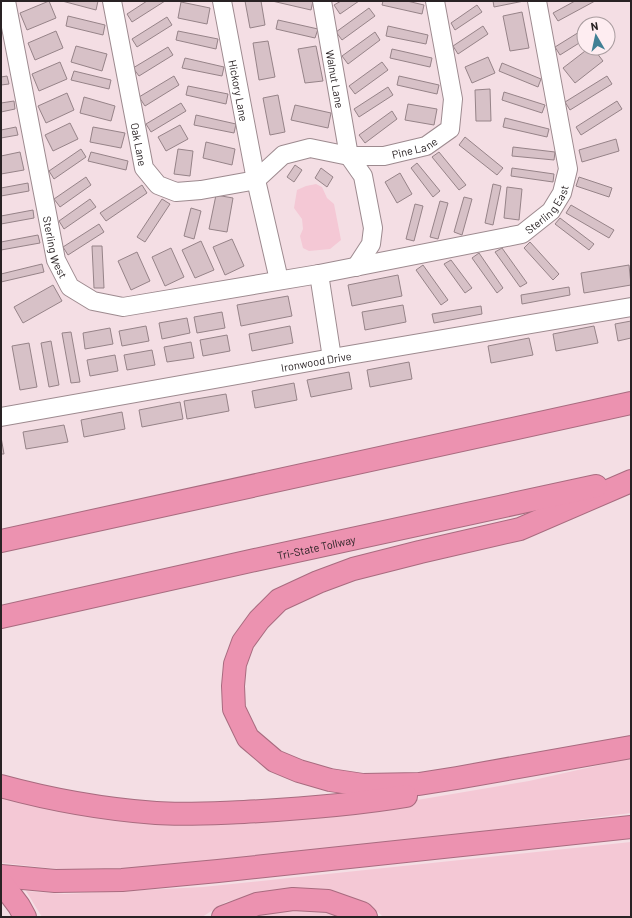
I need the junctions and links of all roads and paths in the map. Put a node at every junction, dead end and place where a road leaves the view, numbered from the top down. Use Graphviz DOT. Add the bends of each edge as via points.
graph roads {
  1 [pos="6,1"];
  2 [pos="112,1"];
  3 [pos="222,1"];
  4 [pos="322,1"];
  5 [pos="435,1"];
  6 [pos="537,1"];
  7 [pos="349,156"];
  8 [pos="256,180"];
  9 [pos="356,267"];
  10 [pos="319,274"];
  11 [pos="279,280"];
  12 [pos="631,307"];
  13 [pos="332,358"];
  14 [pos="631,403"];
  15 [pos="1,417"];
  16 [pos="631,480"];
  17 [pos="1,541"];
  18 [pos="1,617"];
  19 [pos="631,748"];
  20 [pos="1,786"];
  21 [pos="631,827"];
  22 [pos="1,876"];
  23 [pos="1,882"];
  24 [pos="25,917"];
  25 [pos="222,917"];
  26 [pos="366,917"];
  1 -- 11 [label="street, Sterling West" via="56,260 70,287 93,301 123,307"];
  2 -- 8 [label="street, Oak Lane" via="144,168 158,185 176,192"];
  3 -- 8 [label="street, Hickory Lane"];
  4 -- 7 [label="street, Walnut Lane"];
  5 -- 7 [label="street, Pine Lane" via="454,99 450,129 426,146 384,156"];
  6 -- 9 [label="street, Sterling East" via="568,170 562,193 551,210 522,234"];
  7 -- 8 [label="street, Pine Lane" via="310,148 283,155"];
  7 -- 9 [label="street" via="363,176 374,228 371,244"];
  8 -- 11 [label="street"];
  9 -- 10 [label="street, Sterling East"];
  10 -- 11 [label="street, Sterling West"];
  10 -- 13 [label="street"];
  12 -- 13 [label="street, Ironwood Drive"];
  13 -- 15 [label="street, Ironwood Drive"];
  14 -- 17 [label="highway"];
  16 -- 18 [label="highway, Tri-State Tollway"];
  16 -- 19 [label="highway" via="520,529 353,569 279,600 259,620 243,642 235,664 233,686 234,709 248,738 275,761 330,780 363,785 419,784"];
  19 -- 20 [label="highway" via="566,766 453,788 384,799 274,810 157,813 88,805 32,795"];
  21 -- 22 [label="highway" via="122,880 55,881"];
  23 -- 24 [label="highway"];
  25 -- 26 [label="highway" via="257,904 293,899 328,901 362,913"];
}
